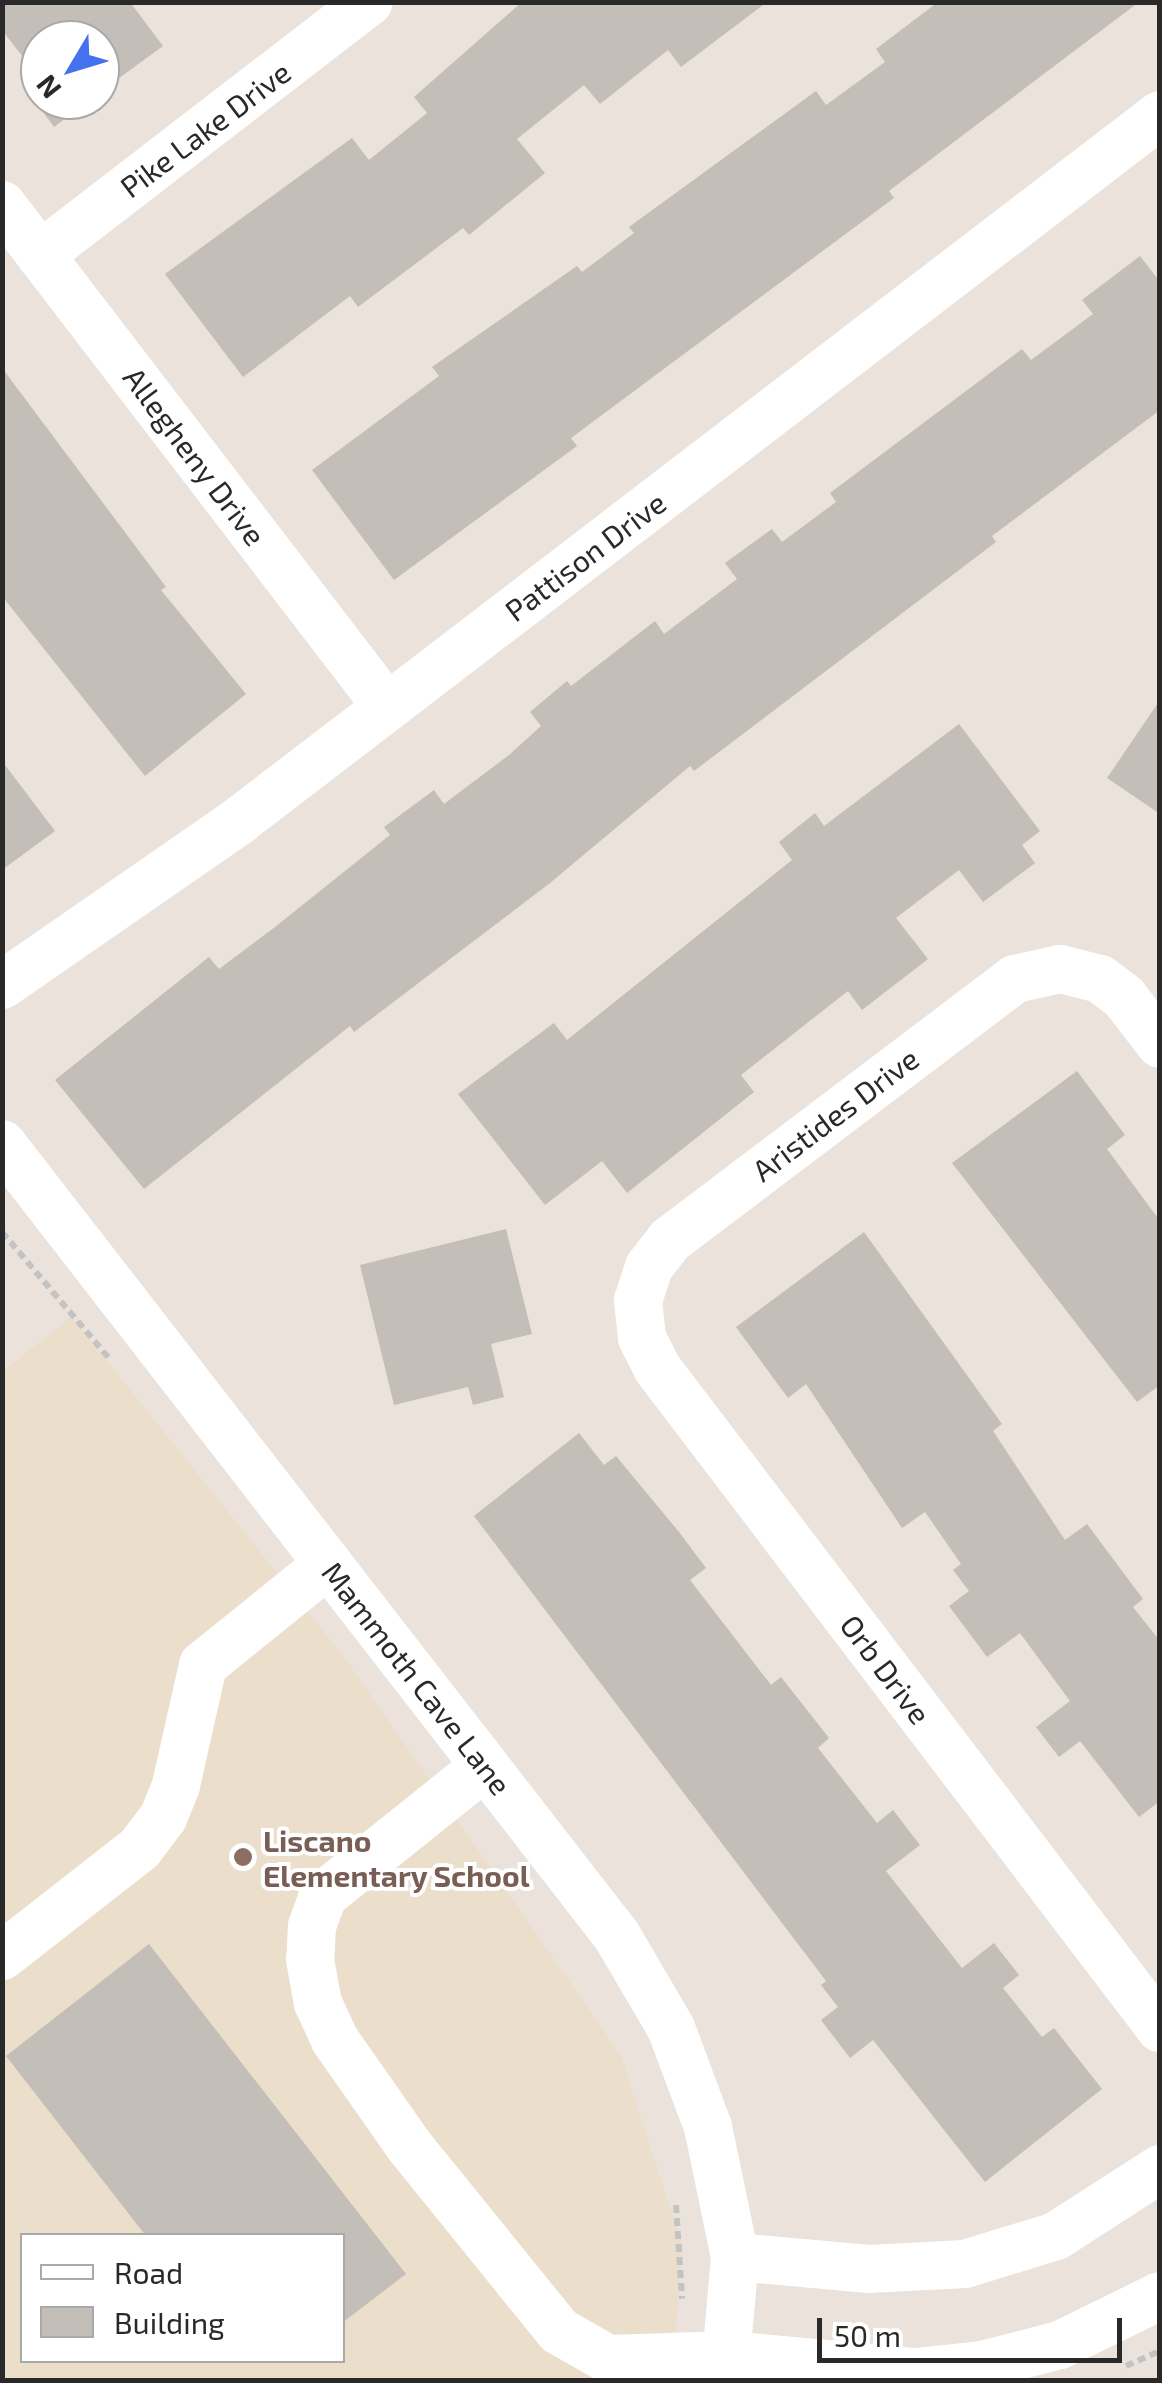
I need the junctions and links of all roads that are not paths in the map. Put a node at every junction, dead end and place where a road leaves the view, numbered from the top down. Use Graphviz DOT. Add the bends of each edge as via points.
graph roads {
  1 [pos="369,2"];
  2 [pos="1160,116"];
  3 [pos="2,206"];
  4 [pos="40,255"];
  5 [pos="387,708"];
  6 [pos="2,986"];
  7 [pos="1160,1044"];
  8 [pos="2,1144"];
  9 [pos="638,1300"];
  10 [pos="328,1564"];
  11 [pos="486,1766"];
  12 [pos="2,1956"];
  13 [pos="1160,2028"];
  14 [pos="1160,2169"];
  15 [pos="736,2257"];
  16 [pos="1160,2296"];
  17 [pos="726,2368"];
  1 -- 4 [label="street, Pike Lake Drive"];
  2 -- 5 [label="street, Pattison Drive"];
  3 -- 4 [label="street, Allegheny Drive"];
  4 -- 5 [label="street, Allegheny Drive"];
  5 -- 6 [label="street, Pattison Drive" via="197,852"];
  7 -- 9 [label="street, Aristides Drive" via="1110,986 1066,970 1032,973 1000,988 670,1240 648,1267"];
  8 -- 10 [label="street, Mammoth Cave Lane"];
  9 -- 13 [label="street, Orb Drive" via="642,1338 657,1368"];
  10 -- 11 [label="street, Mammoth Cave Lane"];
  10 -- 12 [label="street" via="202,1665 176,1785 163,1818 140,1848"];
  11 -- 15 [label="street, Mammoth Cave Lane" via="617,1936 671,2028 708,2127"];
  11 -- 17 [label="street" via="323,1896 310,1960 318,2003 410,2148 559,2332 608,2358"];
  14 -- 15 [label="street" via="1056,2236 965,2264 870,2269"];
  15 -- 17 [label="street, Mammoth Cave Lane"];
  16 -- 17 [label="street" via="1060,2345 968,2368"];
}
